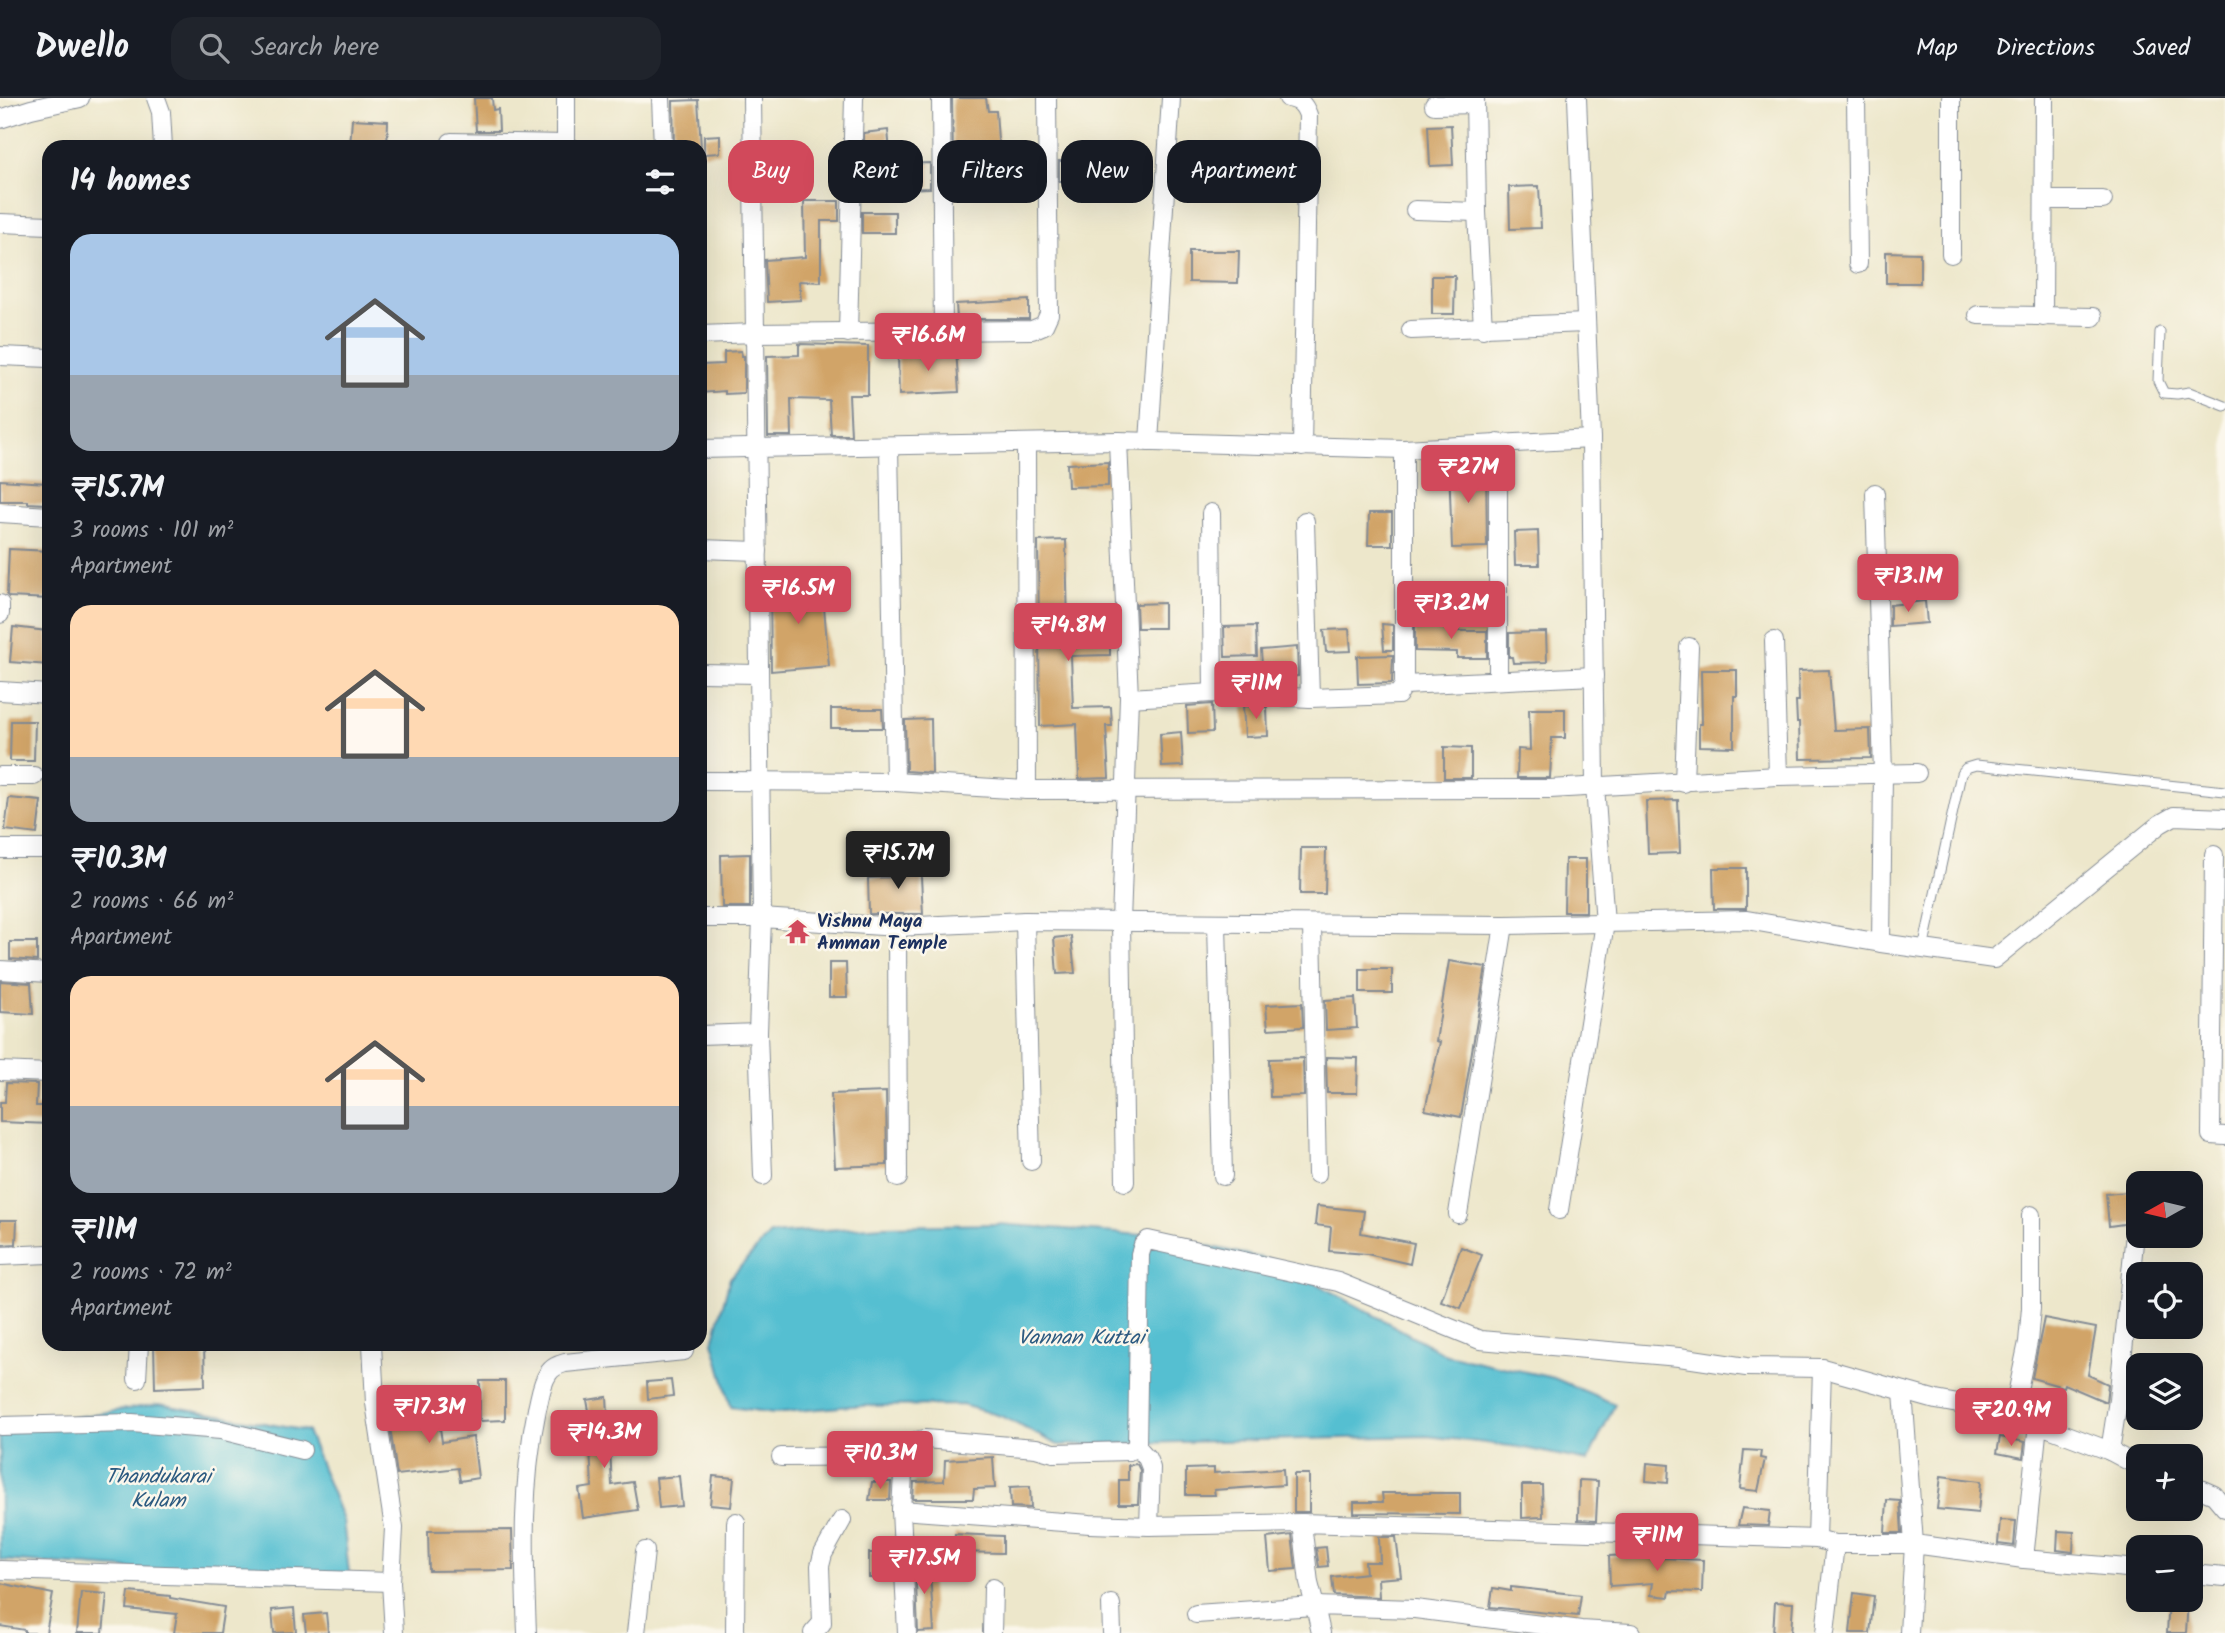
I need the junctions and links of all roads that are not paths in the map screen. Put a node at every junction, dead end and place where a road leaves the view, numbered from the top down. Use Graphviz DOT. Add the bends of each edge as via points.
graph roads {
  1 [pos="80,98"];
  2 [pos="156,98"];
  3 [pos="566,98"];
  4 [pos="662,98"];
  5 [pos="752,98"];
  6 [pos="854,98"];
  7 [pos="941,98"];
  8 [pos="1047,98"];
  9 [pos="1171,98"];
  10 [pos="1288,98"];
  11 [pos="1577,98"];
  12 [pos="1856,98"];
  13 [pos="1951,98"];
  14 [pos="2044,98"];
  15 [pos="1475,101"];
  16 [pos="1434,105"];
  17 [pos="0,120"];
  18 [pos="163,140"];
  19 [pos="566,140"];
  20 [pos="663,140"];
  21 [pos="2044,200"];
  22 [pos="2103,200"];
  23 [pos="1415,210"];
  24 [pos="1478,212"];
  25 [pos="0,223"];
  26 [pos="42,225"];
  27 [pos="1951,254"];
  28 [pos="1858,264"];
  29 [pos="1978,315"];
  30 [pos="2043,317"];
  31 [pos="2093,317"];
  32 [pos="1586,323"];
  33 [pos="1483,328"];
  34 [pos="1411,330"];
  35 [pos="943,332"];
  36 [pos="2160,332"];
  37 [pos="755,333"];
  38 [pos="848,333"];
  39 [pos="707,335"];
  40 [pos="0,356"];
  41 [pos="42,358"];
  42 [pos="2225,406"];
  43 [pos="1591,439"];
  44 [pos="1118,441"];
  45 [pos="1149,442"];
  46 [pos="1026,443"];
  47 [pos="1498,443"];
  48 [pos="889,446"];
  49 [pos="1302,447"];
  50 [pos="707,449"];
  51 [pos="757,449"];
  52 [pos="1404,449"];
  53 [pos="1875,493"];
  54 [pos="0,513"];
  55 [pos="1211,513"];
  56 [pos="42,516"];
  57 [pos="1305,521"];
  58 [pos="707,549"];
  59 [pos="758,551"];
  60 [pos="0,604"];
  61 [pos="0,614"];
  62 [pos="1774,641"];
  63 [pos="1689,647"];
  64 [pos="707,673"];
  65 [pos="760,674"];
  66 [pos="1594,676"];
  67 [pos="1498,680"];
  68 [pos="1404,685"];
  69 [pos="0,691"];
  70 [pos="1213,693"];
  71 [pos="42,694"];
  72 [pos="1129,698"];
  73 [pos="1310,698"];
  74 [pos="1884,774"];
  75 [pos="1917,774"];
  76 [pos="0,776"];
  77 [pos="34,776"];
  78 [pos="1778,776"];
  79 [pos="707,781"];
  80 [pos="895,782"];
  81 [pos="761,783"];
  82 [pos="1684,783"];
  83 [pos="1595,786"];
  84 [pos="1126,788"];
  85 [pos="1027,790"];
  86 [pos="2225,791"];
  87 [pos="2225,818"];
  88 [pos="0,849"];
  89 [pos="42,849"];
  90 [pos="2214,855"];
  91 [pos="707,918"];
  92 [pos="762,918"];
  93 [pos="1025,921"];
  94 [pos="1121,922"];
  95 [pos="1217,923"];
  96 [pos="1605,923"];
  97 [pos="1312,924"];
  98 [pos="1504,925"];
  99 [pos="897,927"];
  100 [pos="1881,943"];
  101 [pos="1923,949"];
  102 [pos="0,970"];
  103 [pos="42,973"];
  104 [pos="758,1033"];
  105 [pos="707,1035"];
  106 [pos="0,1071"];
  107 [pos="42,1073"];
  108 [pos="2225,1136"];
  109 [pos="1031,1161"];
  110 [pos="1317,1174"];
  111 [pos="763,1176"];
  112 [pos="1223,1177"];
  113 [pos="898,1178"];
  114 [pos="1125,1182"];
  115 [pos="1559,1210"];
  116 [pos="1458,1214"];
  117 [pos="2031,1215"];
  118 [pos="2133,1248"];
  119 [pos="42,1254"];
  120 [pos="0,1256"];
  121 [pos="139,1351"];
  122 [pos="372,1351"];
  123 [pos="684,1351"];
  124 [pos="1822,1368"];
  125 [pos="137,1379"];
  126 [pos="1903,1391"];
  127 [pos="2013,1414"];
  128 [pos="2038,1424"];
  129 [pos="0,1426"];
  130 [pos="1137,1447"];
  131 [pos="302,1450"];
  132 [pos="2110,1451"];
  133 [pos="904,1456"];
  134 [pos="781,1457"];
  135 [pos="2126,1460"];
  136 [pos="2203,1490"];
  137 [pos="2225,1508"];
  138 [pos="901,1510"];
  139 [pos="842,1520"];
  140 [pos="736,1522"];
  141 [pos="1301,1523"];
  142 [pos="1150,1526"];
  143 [pos="1826,1541"];
  144 [pos="1914,1544"];
  145 [pos="645,1551"];
  146 [pos="2024,1559"];
  147 [pos="2126,1568"];
  148 [pos="0,1570"];
  149 [pos="2203,1575"];
  150 [pos="2225,1577"];
  151 [pos="391,1582"];
  152 [pos="993,1588"];
  153 [pos="1111,1604"];
  154 [pos="1315,1606"];
  155 [pos="1196,1614"];
  156 [pos="394,1633"];
  157 [pos="528,1633"];
  158 [pos="636,1633"];
  159 [pos="735,1633"];
  160 [pos="813,1633"];
  161 [pos="906,1633"];
  162 [pos="992,1633"];
  163 [pos="1112,1633"];
  164 [pos="1321,1633"];
  165 [pos="1631,1633"];
  166 [pos="1825,1633"];
  167 [pos="1909,1633"];
  1 -- 17 [label="street"];
  2 -- 18 [label="street"];
  3 -- 19 [label="street"];
  4 -- 20 [label="street"];
  5 -- 37 [label="street"];
  6 -- 38 [label="street"];
  7 -- 35 [label="street"];
  8 -- 35 [label="street" via="1047,321 1032,330"];
  9 -- 45 [label="street"];
  10 -- 49 [label="street" via="1304,106 1308,115"];
  11 -- 32 [label="street"];
  12 -- 28 [label="street"];
  13 -- 27 [label="street"];
  14 -- 21 [label="street"];
  15 -- 16 [label="street"];
  15 -- 24 [label="street"];
  21 -- 22 [label="street"];
  21 -- 30 [label="street"];
  23 -- 24 [label="street"];
  24 -- 33 [label="street"];
  25 -- 26 [label="street"];
  29 -- 30 [label="street"];
  30 -- 31 [label="street"];
  32 -- 33 [label="street"];
  32 -- 43 [label="street"];
  33 -- 34 [label="street"];
  35 -- 38 [label="street"];
  36 -- 42 [label="lane" via="2158,381 2164,393 2189,392"];
  37 -- 38 [label="street"];
  37 -- 39 [label="street"];
  37 -- 51 [label="street"];
  40 -- 41 [label="street"];
  43 -- 47 [label="street"];
  43 -- 66 [label="street"];
  44 -- 45 [label="street"];
  44 -- 46 [label="street"];
  44 -- 72 [label="street"];
  45 -- 49 [label="street"];
  46 -- 48 [label="street"];
  46 -- 85 [label="street"];
  47 -- 52 [label="street"];
  47 -- 67 [label="street"];
  48 -- 51 [label="street"];
  48 -- 80 [label="street"];
  49 -- 52 [label="street"];
  50 -- 51 [label="street"];
  51 -- 59 [label="street"];
  52 -- 68 [label="street"];
  53 -- 74 [label="street"];
  54 -- 56 [label="street"];
  55 -- 70 [label="street"];
  57 -- 73 [label="street"];
  58 -- 59 [label="street"];
  59 -- 65 [label="street"];
  60 -- 61 [label="street"];
  62 -- 78 [label="street"];
  63 -- 82 [label="street"];
  64 -- 65 [label="street"];
  65 -- 81 [label="street"];
  66 -- 67 [label="street"];
  66 -- 83 [label="street"];
  67 -- 68 [label="street"];
  68 -- 73 [label="street" via="1402,692 1393,696"];
  69 -- 71 [label="street"];
  70 -- 72 [label="street"];
  70 -- 73 [label="street"];
  72 -- 84 [label="street"];
  74 -- 75 [label="street"];
  74 -- 78 [label="street"];
  74 -- 100 [label="street"];
  76 -- 77 [label="street"];
  78 -- 82 [label="street"];
  79 -- 81 [label="street"];
  80 -- 81 [label="street"];
  80 -- 85 [label="street"];
  81 -- 92 [label="street"];
  82 -- 83 [label="street"];
  83 -- 84 [label="street"];
  83 -- 96 [label="street"];
  84 -- 85 [label="street"];
  84 -- 94 [label="street"];
  86 -- 101 [label="lane" via="1976,765 1966,768"];
  87 -- 101 [label="street" via="2174,816 2160,824 1994,959"];
  88 -- 89 [label="street"];
  90 -- 108 [label="street" via="2211,1135"];
  91 -- 92 [label="street"];
  92 -- 99 [label="street"];
  92 -- 104 [label="street"];
  93 -- 94 [label="street"];
  93 -- 99 [label="street"];
  93 -- 109 [label="street"];
  94 -- 95 [label="street"];
  94 -- 114 [label="street"];
  95 -- 97 [label="street"];
  95 -- 112 [label="street"];
  96 -- 98 [label="street"];
  96 -- 100 [label="street" via="1747,920"];
  96 -- 115 [label="street"];
  97 -- 98 [label="street"];
  97 -- 110 [label="street"];
  98 -- 116 [label="street"];
  99 -- 113 [label="street"];
  100 -- 101 [label="street"];
  102 -- 103 [label="street"];
  104 -- 105 [label="street"];
  104 -- 111 [label="street"];
  106 -- 107 [label="street"];
  117 -- 127 [label="street" via="2028,1342"];
  118 -- 132 [label="street"];
  119 -- 120 [label="street"];
  121 -- 125 [label="street"];
  122 -- 151 [label="street" via="375,1403 394,1528"];
  123 -- 157 [label="street" via="565,1363 555,1365 547,1374 525,1482"];
  124 -- 126 [label="street"];
  124 -- 130 [label="street" via="1746,1367 1480,1340 1338,1282 1148,1240 1140,1254"];
  124 -- 143 [label="street"];
  126 -- 127 [label="street"];
  126 -- 144 [label="street"];
  127 -- 128 [label="street"];
  128 -- 132 [label="street"];
  128 -- 146 [label="street"];
  129 -- 131 [label="street" via="132,1423 221,1430"];
  130 -- 133 [label="street" via="1054,1453 925,1439 912,1441"];
  130 -- 142 [label="street" via="1151,1468"];
  132 -- 135 [label="street"];
  133 -- 134 [label="street"];
  133 -- 138 [label="street"];
  136 -- 137 [label="street"];
  138 -- 142 [label="street"];
  138 -- 161 [label="street"];
  139 -- 160 [label="street" via="823,1554 822,1623"];
  140 -- 159 [label="street"];
  141 -- 142 [label="street"];
  141 -- 143 [label="street"];
  141 -- 154 [label="street"];
  143 -- 144 [label="street"];
  143 -- 166 [label="street"];
  144 -- 146 [label="street"];
  144 -- 167 [label="street"];
  145 -- 158 [label="street"];
  146 -- 147 [label="street"];
  148 -- 151 [label="street"];
  149 -- 150 [label="street"];
  151 -- 156 [label="street"];
  152 -- 162 [label="street"];
  153 -- 163 [label="street"];
  154 -- 155 [label="street"];
  154 -- 164 [label="street"];
  154 -- 165 [label="street" via="1415,1609"];
}
